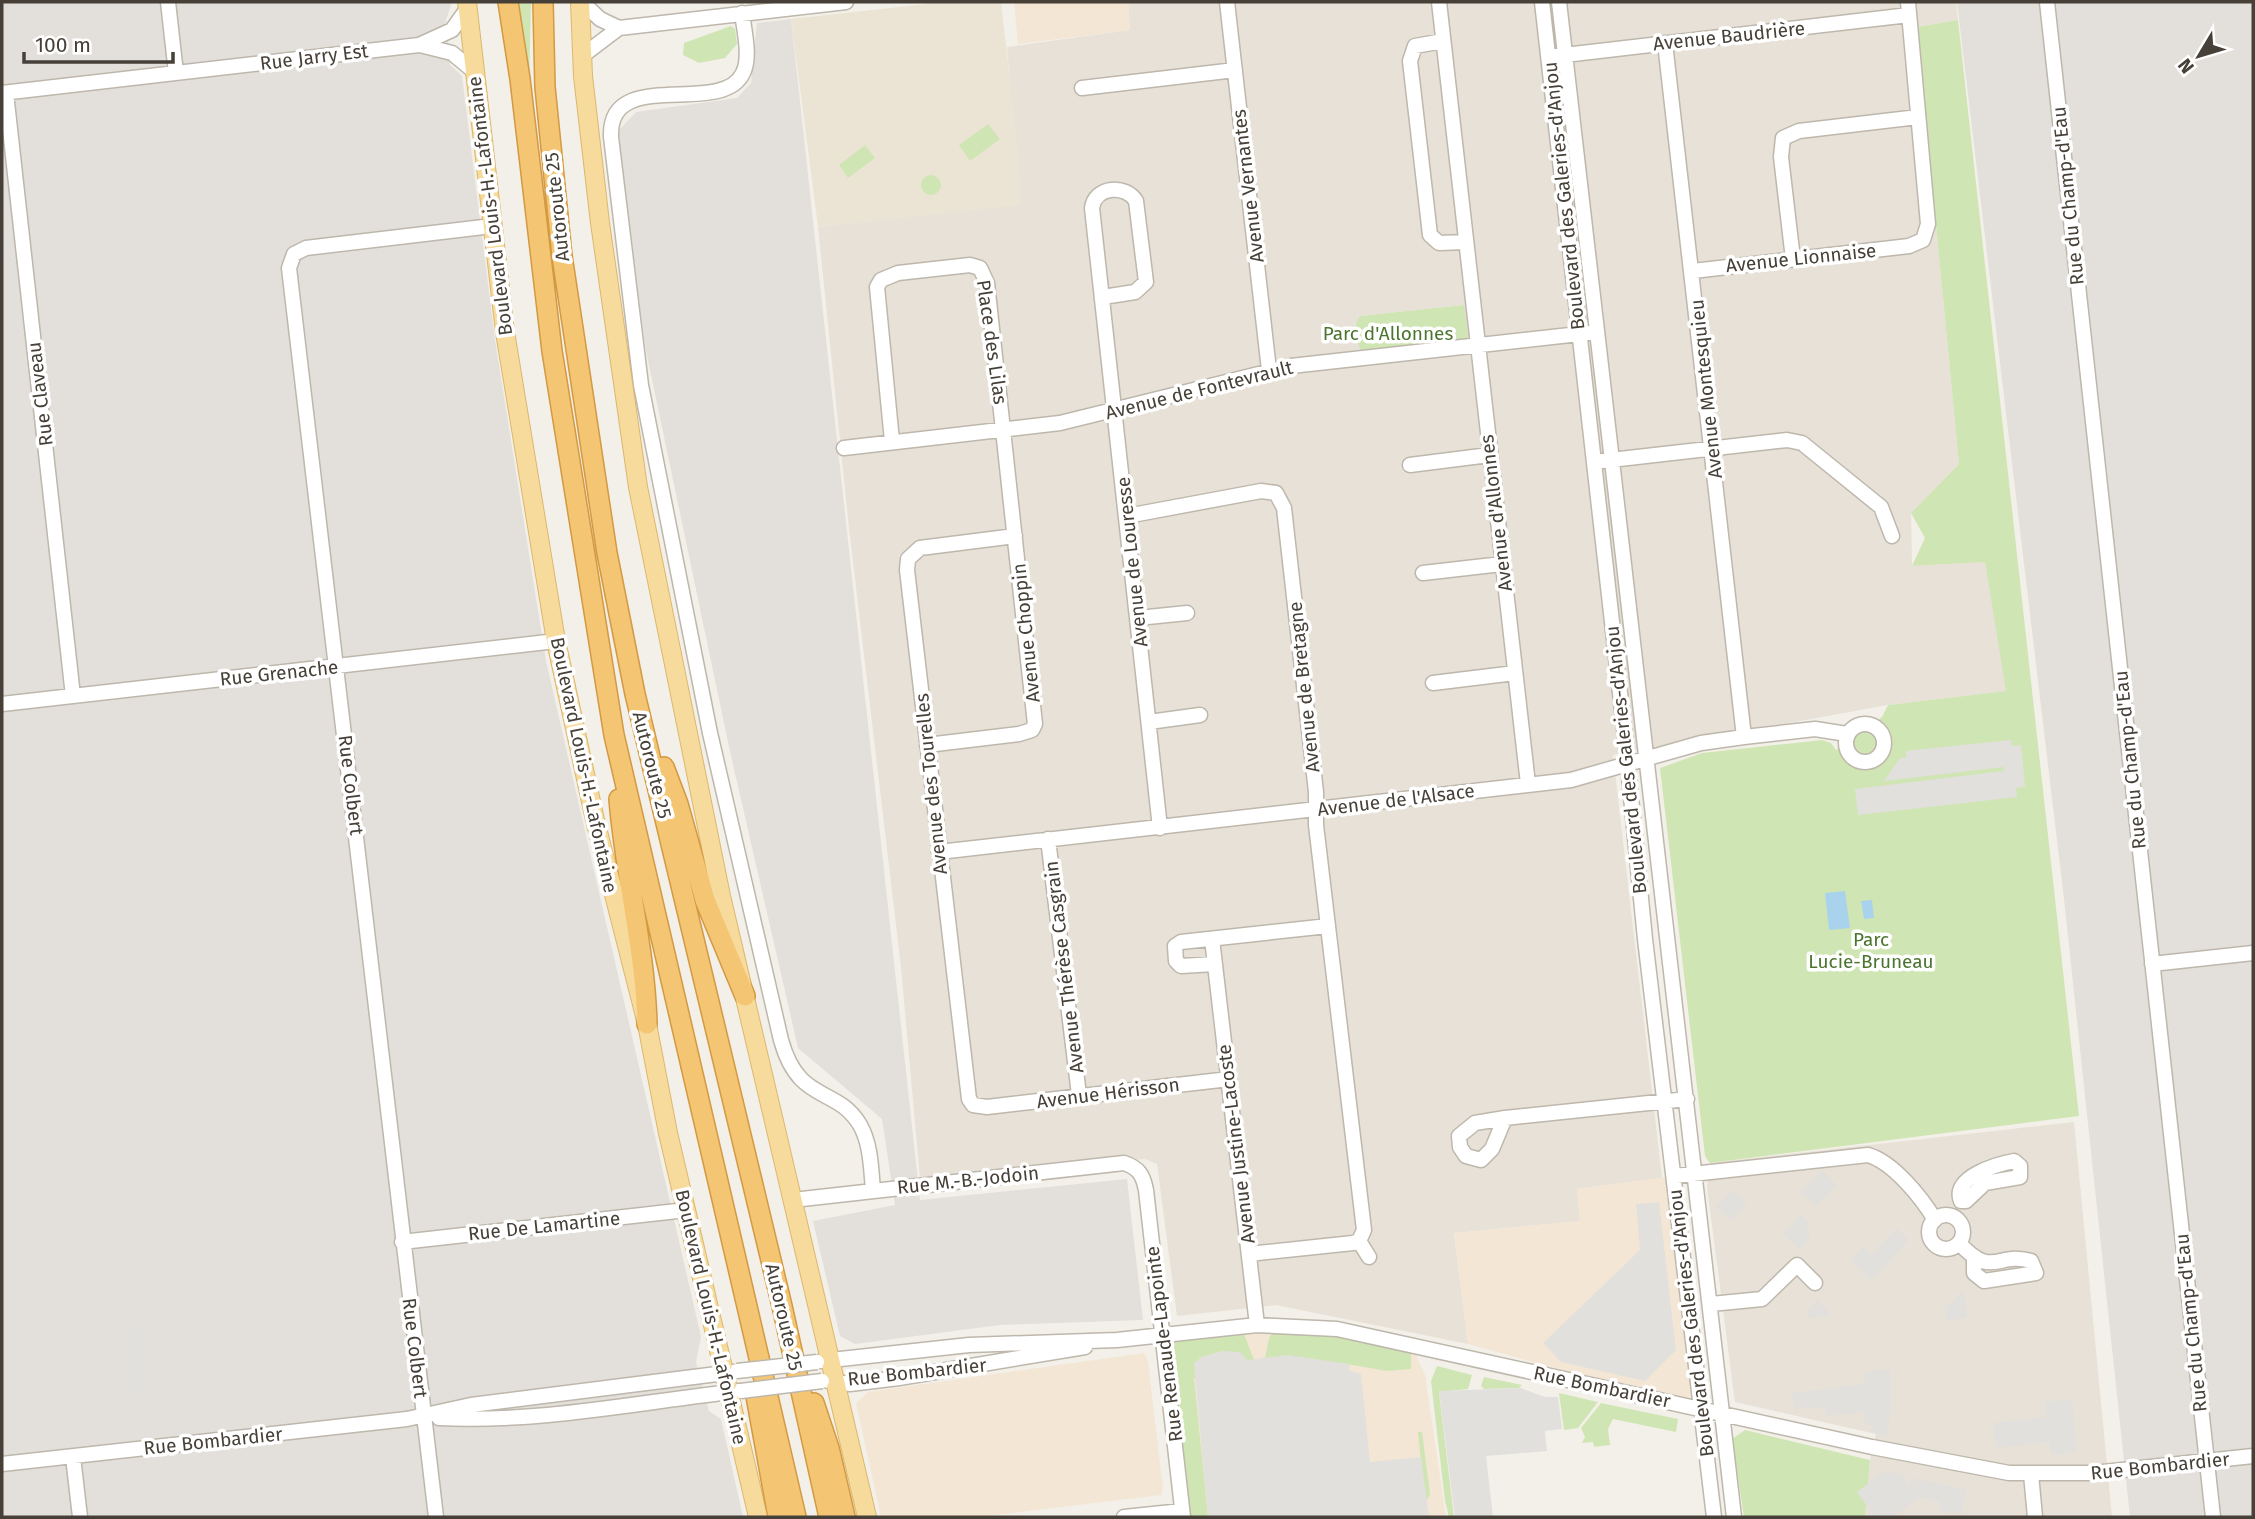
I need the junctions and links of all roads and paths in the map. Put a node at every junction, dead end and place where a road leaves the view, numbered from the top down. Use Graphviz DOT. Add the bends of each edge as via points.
graph roads {
  1 [pos="168,2"];
  2 [pos="499,2"];
  3 [pos="508,2"];
  4 [pos="543,2"];
  5 [pos="581,2"];
  6 [pos="846,2"];
  7 [pos="1227,2"];
  8 [pos="1439,2"];
  9 [pos="1542,2"];
  10 [pos="1559,2"];
  11 [pos="2047,2"];
  12 [pos="467,6"];
  13 [pos="1908,9"];
  14 [pos="742,13"];
  15 [pos="620,28"];
  16 [pos="1443,41"];
  17 [pos="1665,43"];
  18 [pos="419,45"];
  19 [pos="1565,55"];
  20 [pos="582,56"];
  21 [pos="1548,57"];
  22 [pos="1235,70"];
  23 [pos="475,72"];
  24 [pos="176,73"];
  25 [pos="520,79"];
  26 [pos="1082,88"];
  27 [pos="4,93"];
  28 [pos="1918,117"];
  29 [pos="492,226"];
  30 [pos="1466,242"];
  31 [pos="1793,259"];
  32 [pos="1693,271"];
  33 [pos="1103,297"];
  34 [pos="1596,332"];
  35 [pos="1579,334"];
  36 [pos="1477,345"];
  37 [pos="1269,370"];
  38 [pos="1115,411"];
  39 [pos="1003,429"];
  40 [pos="892,441"];
  41 [pos="844,448"];
  42 [pos="1712,449"];
  43 [pos="1489,455"];
  44 [pos="1612,460"];
  45 [pos="1594,462"];
  46 [pos="1409,465"];
  47 [pos="1127,516"];
  48 [pos="1016,536"];
  49 [pos="1892,536"];
  50 [pos="1502,564"];
  51 [pos="1423,573"];
  52 [pos="1187,613"];
  53 [pos="1138,618"];
  54 [pos="556,641"];
  55 [pos="336,667"];
  56 [pos="1515,673"];
  57 [pos="1433,683"];
  58 [pos="635,694"];
  59 [pos="73,696"];
  60 [pos="2,704"];
  61 [pos="1200,715"];
  62 [pos="1149,722"];
  63 [pos="1847,734"];
  64 [pos="614,735"];
  65 [pos="1744,737"];
  66 [pos="927,745"];
  67 [pos="1646,759"];
  68 [pos="1627,765"];
  69 [pos="1528,784"];
  70 [pos="1316,810"];
  71 [pos="1160,828"];
  72 [pos="1048,839"];
  73 [pos="939,852"];
  74 [pos="1328,926"];
  75 [pos="1668,936"];
  76 [pos="1212,939"];
  77 [pos="1645,939"];
  78 [pos="2253,953"];
  79 [pos="1215,964"];
  80 [pos="2152,964"];
  81 [pos="745,996"];
  82 [pos="647,1024"];
  83 [pos="1229,1079"];
  84 [pos="1079,1095"];
  85 [pos="1687,1099"];
  86 [pos="1665,1102"];
  87 [pos="987,1107"];
  88 [pos="1505,1118"];
  89 [pos="1140,1172"];
  90 [pos="1695,1173"];
  91 [pos="1674,1176"];
  92 [pos="873,1190"];
  93 [pos="793,1200"];
  94 [pos="1961,1200"];
  95 [pos="686,1210"];
  96 [pos="1954,1217"];
  97 [pos="1935,1220"];
  98 [pos="1359,1241"];
  99 [pos="402,1242"];
  100 [pos="1959,1242"];
  101 [pos="1249,1254"];
  102 [pos="1369,1256"];
  103 [pos="735,1257"];
  104 [pos="1974,1259"];
  105 [pos="1815,1283"];
  106 [pos="1711,1304"];
  107 [pos="782,1306"];
  108 [pos="1257,1325"];
  109 [pos="1163,1336"];
  110 [pos="1117,1340"];
  111 [pos="824,1361"];
  112 [pos="730,1372"];
  113 [pos="829,1381"];
  114 [pos="734,1392"];
  115 [pos="1702,1409"];
  116 [pos="1722,1414"];
  117 [pos="424,1417"];
  118 [pos="2253,1456"];
  119 [pos="73,1457"];
  120 [pos="2206,1462"];
  121 [pos="2,1464"];
  122 [pos="2031,1474"];
  123 [pos="1183,1514"];
  124 [pos="80,1517"];
  125 [pos="436,1517"];
  126 [pos="758,1517"];
  127 [pos="778,1517"];
  128 [pos="796,1517"];
  129 [pos="829,1517"];
  130 [pos="845,1517"];
  131 [pos="867,1517"];
  132 [pos="1124,1517"];
  133 [pos="1714,1517"];
  134 [pos="1734,1517"];
  135 [pos="2035,1517"];
  136 [pos="2213,1517"];
  1 -- 24 [label="street"];
  2 -- 25 [label="highway"];
  3 -- 25 [label="highway, Autoroute 25"];
  4 -- 58 [label="highway, Autoroute 25" via="545,87 572,332 604,537"];
  5 -- 15 [label="street" via="600,19"];
  5 -- 20 [label="main road"];
  6 -- 14 [label="street"];
  7 -- 22 [label="street, Avenue Vernantes"];
  8 -- 16 [label="street, Avenue d'Allonnes"];
  9 -- 21 [label="street, Boulevard des Galeries-d'Anjou"];
  10 -- 19 [label="street, Boulevard des Galeries-d'Anjou"];
  11 -- 80 [label="street, Rue du Champ-d'Eau"];
  12 -- 18 [label="street, Rue Jarry Est" via="452,30"];
  12 -- 23 [label="main road, Boulevard Louis-H.-Lafontaine"];
  13 -- 17 [label="street, Avenue Baudrière"];
  13 -- 28 [label="street"];
  14 -- 15 [label="street"];
  14 -- 92 [label="street" via="746,54 742,76 726,88 648,97 624,105 613,120 611,137 641,385 712,745 781,1040 798,1079 858,1122 868,1145"];
  15 -- 20 [label="street"];
  16 -- 30 [label="street, Avenue d'Allonnes"];
  16 -- 30 [label="street" via="1415,46 1410,61 1430,234 1439,243"];
  17 -- 19 [label="street, Avenue Baudrière"];
  17 -- 32 [label="street, Avenue Montesquieu"];
  18 -- 23 [label="street, Rue Jarry Est" via="452,53"];
  18 -- 24 [label="street, Rue Jarry Est"];
  19 -- 21 [label="street, Avenue Baudrière"];
  19 -- 34 [label="street, Boulevard des Galeries-d'Anjou"];
  20 -- 81 [label="main road" via="607,289 629,438 681,710"];
  21 -- 35 [label="street, Boulevard des Galeries-d'Anjou"];
  22 -- 26 [label="street"];
  22 -- 37 [label="street, Avenue Vernantes"];
  23 -- 29 [label="main road, Boulevard Louis-H.-Lafontaine"];
  24 -- 27 [label="street, Rue Jarry Est"];
  25 -- 64 [label="highway, Autoroute 25" via="552,351"];
  27 -- 59 [label="street, Rue Claveau"];
  28 -- 31 [label="street, Avenue Lionnaise" via="1928,224 1923,240 1909,246"];
  28 -- 31 [label="street" via="1798,131 1783,138 1781,157"];
  29 -- 54 [label="main road, Boulevard Louis-H.-Lafontaine" via="519,431"];
  29 -- 55 [label="street, Rue Colbert" via="306,248 290,260"];
  30 -- 36 [label="street, Avenue d'Allonnes"];
  31 -- 32 [label="street, Avenue Lionnaise"];
  32 -- 42 [label="street, Avenue Montesquieu"];
  33 -- 33 [label="street, Avenue de Louresse" via="1092,204 1101,193 1121,190 1136,201 1146,282 1135,292"];
  33 -- 38 [label="street, Avenue de Louresse"];
  34 -- 35 [label="street, Avenue de Fontevrault"];
  34 -- 44 [label="street, Boulevard des Galeries-d'Anjou"];
  35 -- 36 [label="street, Avenue de Fontevrault"];
  35 -- 45 [label="street, Boulevard des Galeries-d'Anjou"];
  36 -- 37 [label="street, Avenue de Fontevrault"];
  36 -- 43 [label="street, Avenue d'Allonnes"];
  37 -- 38 [label="street, Avenue de Fontevrault"];
  38 -- 39 [label="street, Avenue de Fontevrault"];
  38 -- 47 [label="street, Avenue de Louresse"];
  39 -- 40 [label="street, Avenue de Fontevrault"];
  39 -- 40 [label="street, Place des Lilas" via="985,275 975,265 951,267 889,275 877,288"];
  39 -- 48 [label="street, Avenue Choppin"];
  40 -- 41 [label="street, Avenue de Fontevrault"];
  42 -- 44 [label="street"];
  42 -- 49 [label="street" via="1787,440 1802,443 1881,507"];
  42 -- 65 [label="street, Avenue Montesquieu"];
  43 -- 46 [label="street"];
  43 -- 50 [label="street, Avenue d'Allonnes"];
  44 -- 45 [label="street"];
  44 -- 67 [label="street, Boulevard des Galeries-d'Anjou"];
  45 -- 68 [label="street, Boulevard des Galeries-d'Anjou"];
  47 -- 53 [label="street, Avenue de Louresse"];
  47 -- 70 [label="street, Avenue de Bretagne" via="1261,491 1281,500"];
  48 -- 66 [label="street, Avenue des Tourelles" via="920,548 908,559"];
  48 -- 66 [label="street, Avenue Choppin" via="1035,724 1019,734"];
  50 -- 51 [label="street"];
  50 -- 56 [label="street, Avenue d'Allonnes"];
  52 -- 53 [label="street"];
  53 -- 62 [label="street, Avenue de Louresse"];
  54 -- 55 [label="street, Rue Grenache"];
  54 -- 82 [label="main road, Boulevard Louis-H.-Lafontaine" via="618,921"];
  55 -- 59 [label="street, Rue Grenache"];
  55 -- 99 [label="street, Rue Colbert"];
  56 -- 57 [label="street"];
  56 -- 69 [label="street, Avenue d'Allonnes"];
  58 -- 81 [label="highway" via="678,804 705,900"];
  58 -- 107 [label="highway, Autoroute 25"];
  59 -- 60 [label="street, Rue Grenache"];
  61 -- 62 [label="street"];
  62 -- 71 [label="street, Avenue de Louresse"];
  63 -- 65 [label="street, Avenue de l'Alsace" via="1815,729"];
  64 -- 82 [label="highway" via="623,850 645,971"];
  64 -- 103 [label="highway, Autoroute 25"];
  65 -- 67 [label="street, Avenue de l'Alsace" via="1701,743"];
  66 -- 73 [label="street, Avenue des Tourelles"];
  67 -- 68 [label="street, Avenue de l'Alsace"];
  67 -- 75 [label="street, Boulevard des Galeries-d'Anjou"];
  68 -- 69 [label="street, Avenue de l'Alsace" via="1571,780"];
  68 -- 77 [label="street, Boulevard des Galeries-d'Anjou"];
  69 -- 70 [label="street, Avenue de l'Alsace"];
  70 -- 71 [label="street, Avenue de l'Alsace"];
  70 -- 74 [label="street, Avenue de Bretagne"];
  71 -- 72 [label="street, Avenue de l'Alsace"];
  72 -- 73 [label="street, Avenue de l'Alsace"];
  72 -- 84 [label="street, Avenue Thérèse Casgrain"];
  73 -- 87 [label="street, Avenue des Tourelles" via="967,1091 972,1105"];
  74 -- 76 [label="street"];
  74 -- 98 [label="street, Avenue de Bretagne" via="1364,1230"];
  75 -- 77 [label="street"];
  75 -- 85 [label="street, Boulevard des Galeries-d'Anjou"];
  76 -- 79 [label="street, Avenue Justine-Lacoste"];
  76 -- 79 [label="street" via="1177,944 1176,961 1184,967"];
  77 -- 86 [label="street, Boulevard des Galeries-d'Anjou"];
  78 -- 80 [label="street"];
  79 -- 83 [label="street, Avenue Justine-Lacoste"];
  80 -- 120 [label="street, Rue du Champ-d'Eau"];
  81 -- 93 [label="main road"];
  82 -- 95 [label="main road, Boulevard Louis-H.-Lafontaine"];
  83 -- 84 [label="street, Avenue Hérisson"];
  83 -- 101 [label="street, Avenue Justine-Lacoste"];
  84 -- 87 [label="street, Avenue Hérisson"];
  85 -- 86 [label="street"];
  85 -- 90 [label="street, Boulevard des Galeries-d'Anjou"];
  86 -- 88 [label="street"];
  86 -- 91 [label="street, Boulevard des Galeries-d'Anjou"];
  89 -- 92 [label="street, Rue M.-B.-Jodoin" via="1124,1163"];
  89 -- 109 [label="street, Rue Renaude-Lapointe"];
  90 -- 91 [label="street"];
  90 -- 97 [label="street" via="1868,1155 1888,1166"];
  90 -- 106 [label="street, Boulevard des Galeries-d'Anjou"];
  91 -- 115 [label="street, Boulevard des Galeries-d'Anjou"];
  92 -- 93 [label="street, Rue M.-B.-Jodoin"];
  93 -- 111 [label="main road"];
  94 -- 96 [label="street"];
  95 -- 99 [label="street, Rue De Lamartine"];
  95 -- 112 [label="main road, Boulevard Louis-H.-Lafontaine"];
  96 -- 97 [label="street"];
  96 -- 100 [label="street" via="1962,1229"];
  97 -- 100 [label="street" via="1930,1230 1935,1244 1950,1248"];
  98 -- 101 [label="street"];
  98 -- 102 [label="street"];
  99 -- 117 [label="street, Rue Colbert"];
  100 -- 104 [label="street"];
  101 -- 108 [label="street, Avenue Justine-Lacoste"];
  103 -- 127 [label="highway"];
  103 -- 128 [label="highway, Autoroute 25"];
  105 -- 106 [label="street, Boulevard des Galeries-d'Anjou" via="1797,1265 1762,1299"];
  106 -- 116 [label="street, Boulevard des Galeries-d'Anjou"];
  107 -- 129 [label="highway, Autoroute 25"];
  107 -- 130 [label="highway" via="829,1448"];
  108 -- 109 [label="street, Rue Bombardier"];
  108 -- 115 [label="street, Rue Bombardier" via="1336,1329"];
  109 -- 110 [label="street, Rue Bombardier"];
  109 -- 123 [label="street, Rue Renaude-Lapointe"];
  110 -- 111 [label="street, Rue Bombardier" via="1008,1342"];
  110 -- 113 [label="street, Rue Bombardier" via="925,1374 849,1384"];
  111 -- 112 [label="street, Rue Bombardier, bridge"];
  111 -- 113 [label="main road"];
  112 -- 114 [label="main road, Boulevard Louis-H.-Lafontaine"];
  112 -- 117 [label="street, Rue Bombardier" via="471,1405"];
  113 -- 114 [label="street, Rue Bombardier, bridge"];
  113 -- 131 [label="main road"];
  114 -- 117 [label="street, Rue Bombardier" via="531,1417"];
  114 -- 126 [label="main road, Boulevard Louis-H.-Lafontaine"];
  115 -- 116 [label="street, Rue Bombardier"];
  115 -- 133 [label="street, Boulevard des Galeries-d'Anjou"];
  116 -- 122 [label="street, Rue Bombardier" via="1948,1463"];
  116 -- 134 [label="street, Boulevard des Galeries-d'Anjou"];
  117 -- 119 [label="street, Rue Bombardier"];
  117 -- 125 [label="street, Rue Colbert"];
  118 -- 120 [label="street, Rue Bombardier"];
  119 -- 121 [label="street, Rue Bombardier"];
  119 -- 124 [label="street"];
  120 -- 122 [label="street, Rue Bombardier"];
  120 -- 136 [label="street, Rue du Champ-d'Eau"];
  122 -- 135 [label="street"];
  123 -- 132 [label="street"];
}
